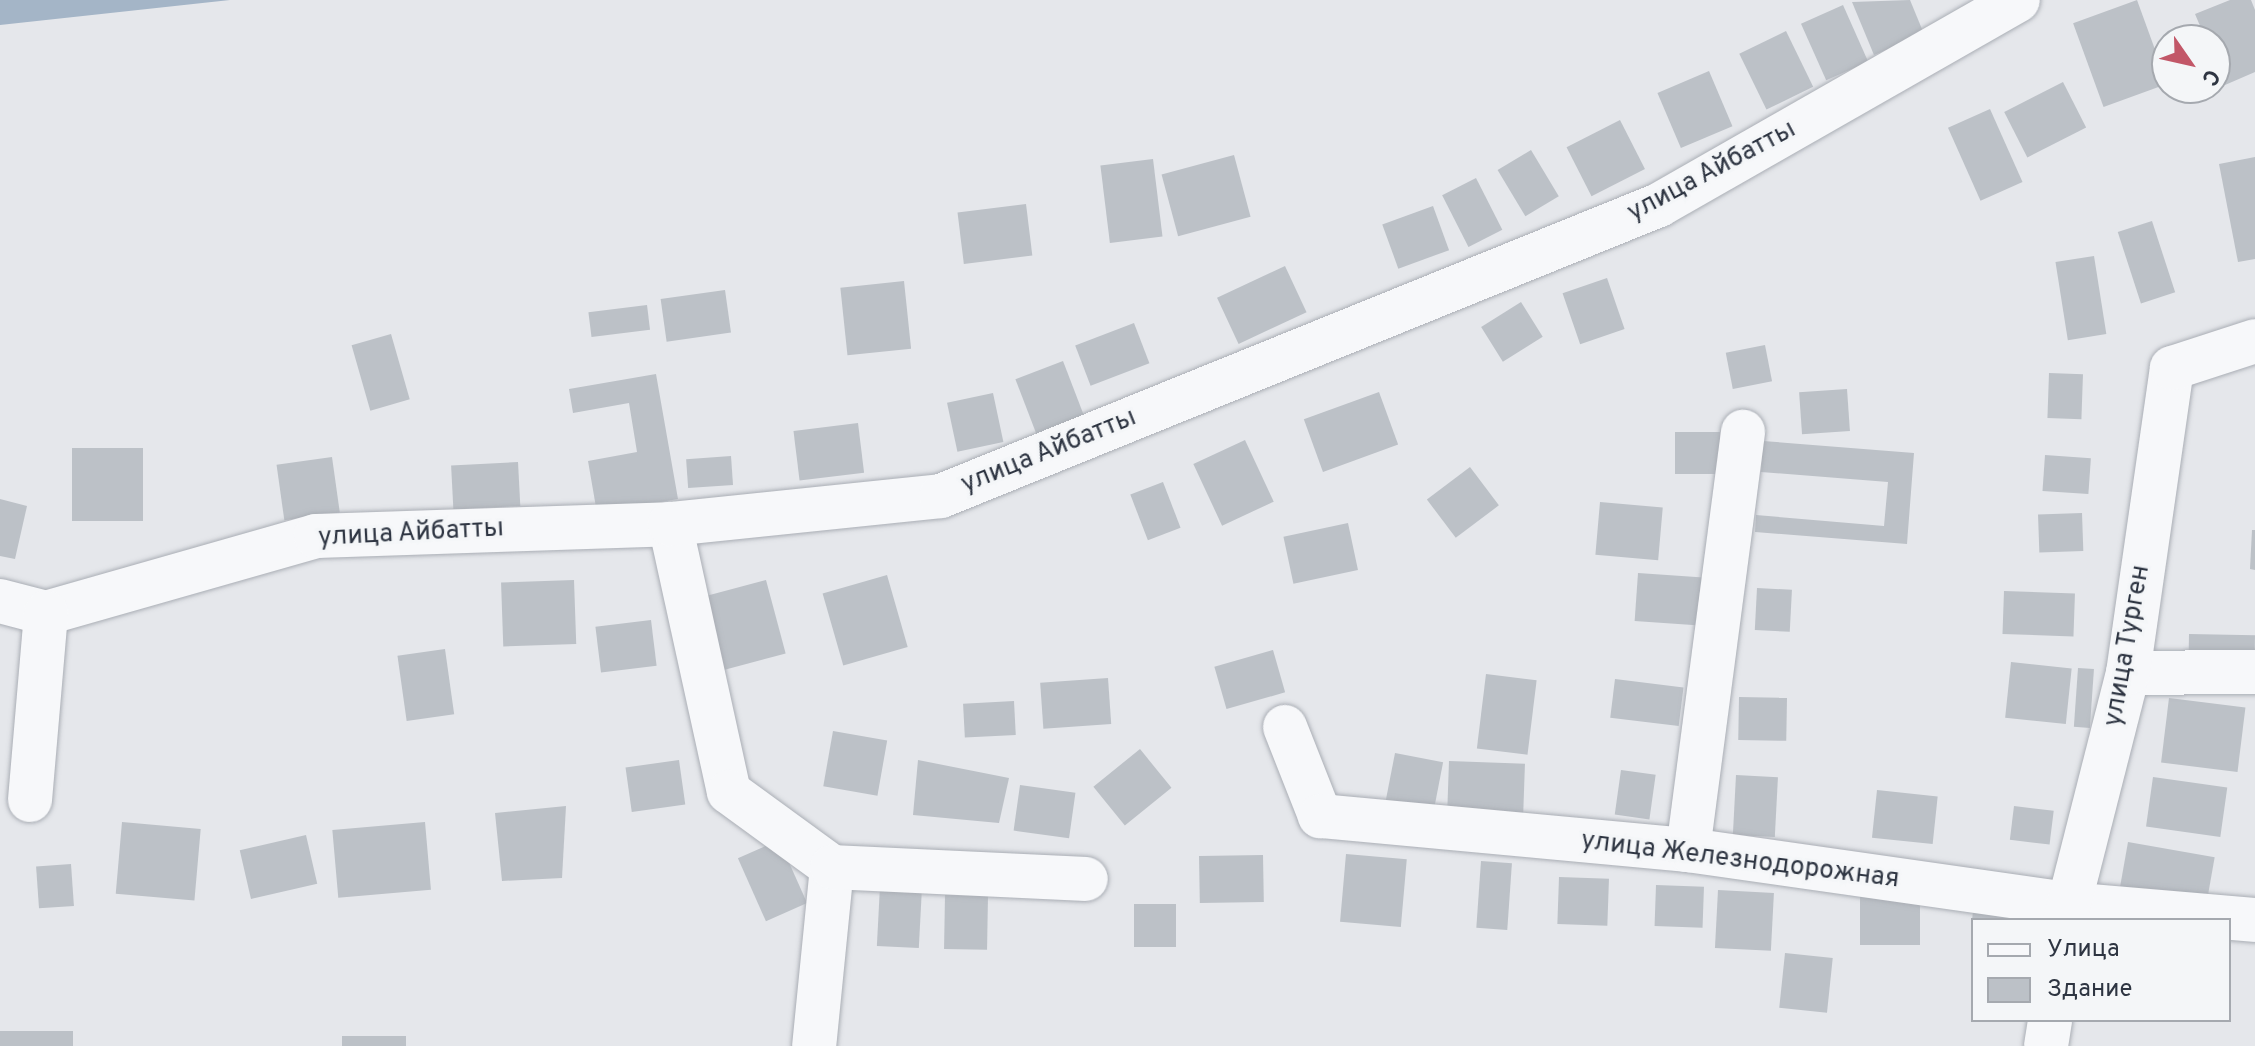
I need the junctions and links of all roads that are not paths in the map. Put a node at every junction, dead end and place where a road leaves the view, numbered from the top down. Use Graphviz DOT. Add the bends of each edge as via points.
graph roads {
  1 [pos="2018,0"];
  2 [pos="2255,341"];
  3 [pos="1743,432"];
  4 [pos="670,524"];
  5 [pos="0,601"];
  6 [pos="46,613"];
  7 [pos="2255,672"];
  8 [pos="2128,673"];
  9 [pos="1285,727"];
  10 [pos="30,800"];
  11 [pos="1688,850"];
  12 [pos="832,867"];
  13 [pos="1086,879"];
  14 [pos="2067,912"];
  15 [pos="2208,918"];
  16 [pos="2231,919"];
  17 [pos="2255,920"];
  18 [pos="2050,1022"];
  19 [pos="814,1046"];
  20 [pos="2046,1046"];
  1 -- 4 [label="street, улица Айбатты" via="1659,205 941,496"];
  2 -- 8 [label="street, улица Турген" via="2172,368"];
  3 -- 11 [label="street"];
  4 -- 6 [label="street, улица Айбатты" via="316,536"];
  4 -- 12 [label="street" via="729,792"];
  5 -- 6 [label="street"];
  6 -- 10 [label="street"];
  7 -- 8 [label="street"];
  8 -- 14 [label="street, улица Турген"];
  9 -- 11 [label="street, улица Железнодорожная" via="1320,816"];
  11 -- 14 [label="street, улица Железнодорожная"];
  12 -- 13 [label="street"];
  12 -- 19 [label="street"];
  14 -- 15 [label="street, улица Железнодорожная"];
  16 -- 17 [label="street, улица Железнодорожная"];
  18 -- 20 [label="street"];
}
